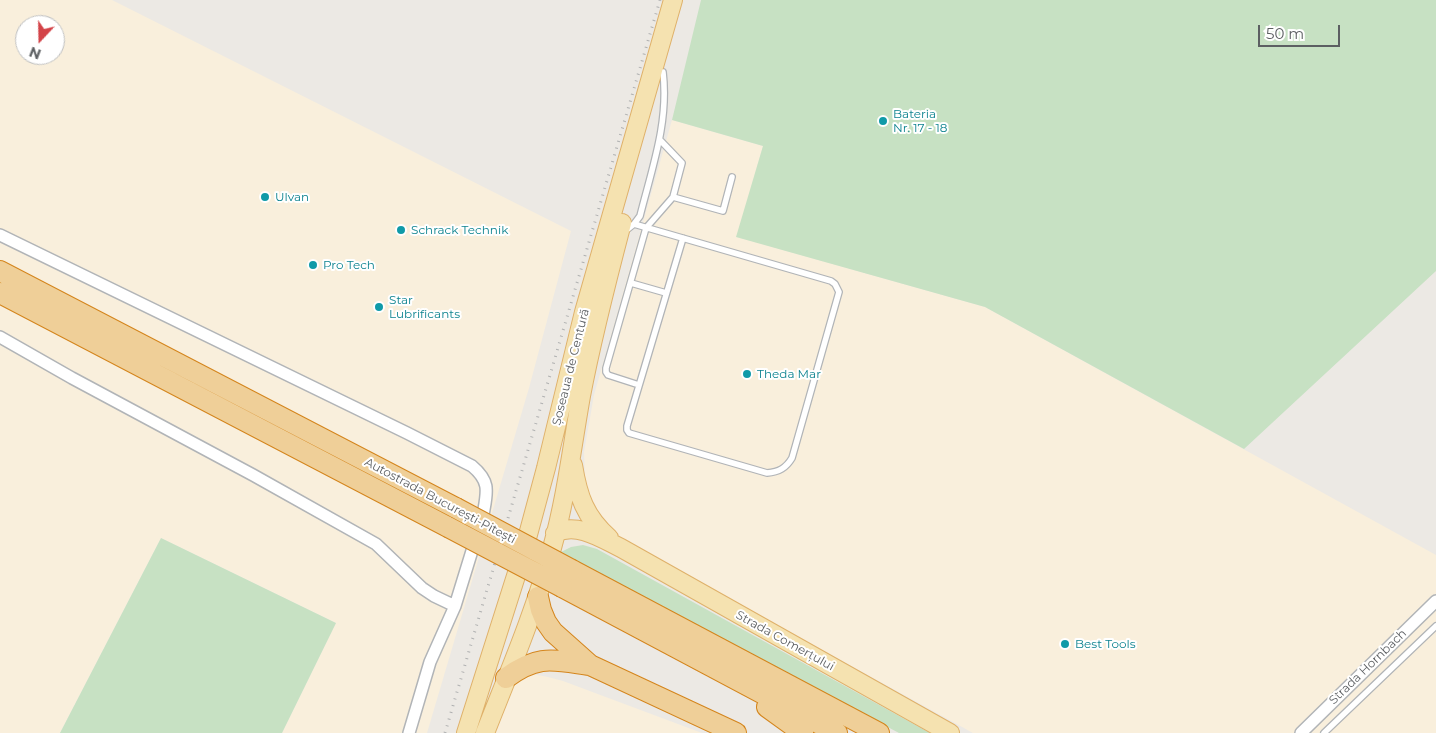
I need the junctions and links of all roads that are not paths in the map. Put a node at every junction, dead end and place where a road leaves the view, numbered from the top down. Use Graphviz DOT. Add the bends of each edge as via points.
graph roads {
  1 [pos="673,0"];
  2 [pos="683,0"];
  3 [pos="663,72"];
  4 [pos="660,140"];
  5 [pos="732,177"];
  6 [pos="672,197"];
  7 [pos="634,224"];
  8 [pos="646,228"];
  9 [pos="0,234"];
  10 [pos="620,234"];
  11 [pos="683,238"];
  12 [pos="0,270"];
  13 [pos="631,283"];
  14 [pos="0,293"];
  15 [pos="666,293"];
  16 [pos="0,338"];
  17 [pos="639,385"];
  18 [pos="572,457"];
  19 [pos="556,533"];
  20 [pos="620,548"];
  21 [pos="567,579"];
  22 [pos="538,597"];
  23 [pos="1436,601"];
  24 [pos="456,606"];
  25 [pos="1436,626"];
  26 [pos="590,665"];
  27 [pos="724,674"];
  28 [pos="506,678"];
  29 [pos="798,712"];
  30 [pos="409,733"];
  31 [pos="466,733"];
  32 [pos="485,733"];
  33 [pos="736,733"];
  34 [pos="803,733"];
  35 [pos="826,733"];
  36 [pos="837,733"];
  37 [pos="879,733"];
  38 [pos="950,733"];
  39 [pos="1301,733"];
  40 [pos="1324,733"];
  1 -- 31 [label="main road, Șoseaua de Centură" via="580,328 524,548"];
  2 -- 3 [label="main road, Șoseaua de Centură"];
  3 -- 4 [label="lane" via="665,90"];
  3 -- 10 [label="main road, Șoseaua de Centură"];
  4 -- 6 [label="lane" via="682,163"];
  4 -- 7 [label="lane" via="640,216"];
  5 -- 6 [label="lane" via="723,211"];
  6 -- 8 [label="lane"];
  7 -- 8 [label="lane"];
  7 -- 10 [label="lane"];
  8 -- 11 [label="lane"];
  8 -- 13 [label="lane"];
  9 -- 24 [label="street" via="472,466 486,484 485,500"];
  10 -- 18 [label="main road, Șoseaua de Centură" via="603,295"];
  11 -- 15 [label="lane"];
  11 -- 17 [label="lane" via="831,281 838,288 789,464 767,473 629,433 627,426"];
  12 -- 21 [label="highway, Autostrada București-Pitești, bridge" via="456,508"];
  13 -- 15 [label="lane"];
  13 -- 17 [label="lane" via="606,372"];
  14 -- 21 [label="highway, Autostrada București-Pitești, bridge" via="448,526"];
  15 -- 17 [label="lane"];
  16 -- 24 [label="street" via="376,544 422,588"];
  18 -- 19 [label="main road, Șoseaua de Centură"];
  18 -- 20 [label="main road" via="581,502 590,519"];
  19 -- 20 [label="main road" via="570,528 579,530"];
  19 -- 22 [label="main road, Șoseaua de Centură"];
  20 -- 38 [label="main road, Strada Comerțului"];
  21 -- 27 [label="highway, Autostrada București-Pitești"];
  21 -- 37 [label="highway, Autostrada București-Pitești"];
  22 -- 26 [label="highway" via="553,632"];
  22 -- 28 [label="main road, Șoseaua de Centură"];
  23 -- 39 [label="street, Strada Hornbach"];
  24 -- 30 [label="street" via="430,662"];
  25 -- 40 [label="lane"];
  26 -- 28 [label="highway" via="548,660 519,669"];
  26 -- 33 [label="highway"];
  27 -- 29 [label="highway, Autostrada București-Pitești"];
  27 -- 34 [label="highway"];
  28 -- 32 [label="main road, Șoseaua de Centură"];
  29 -- 35 [label="highway"];
  29 -- 36 [label="highway, Autostrada București-Pitești"];
}
